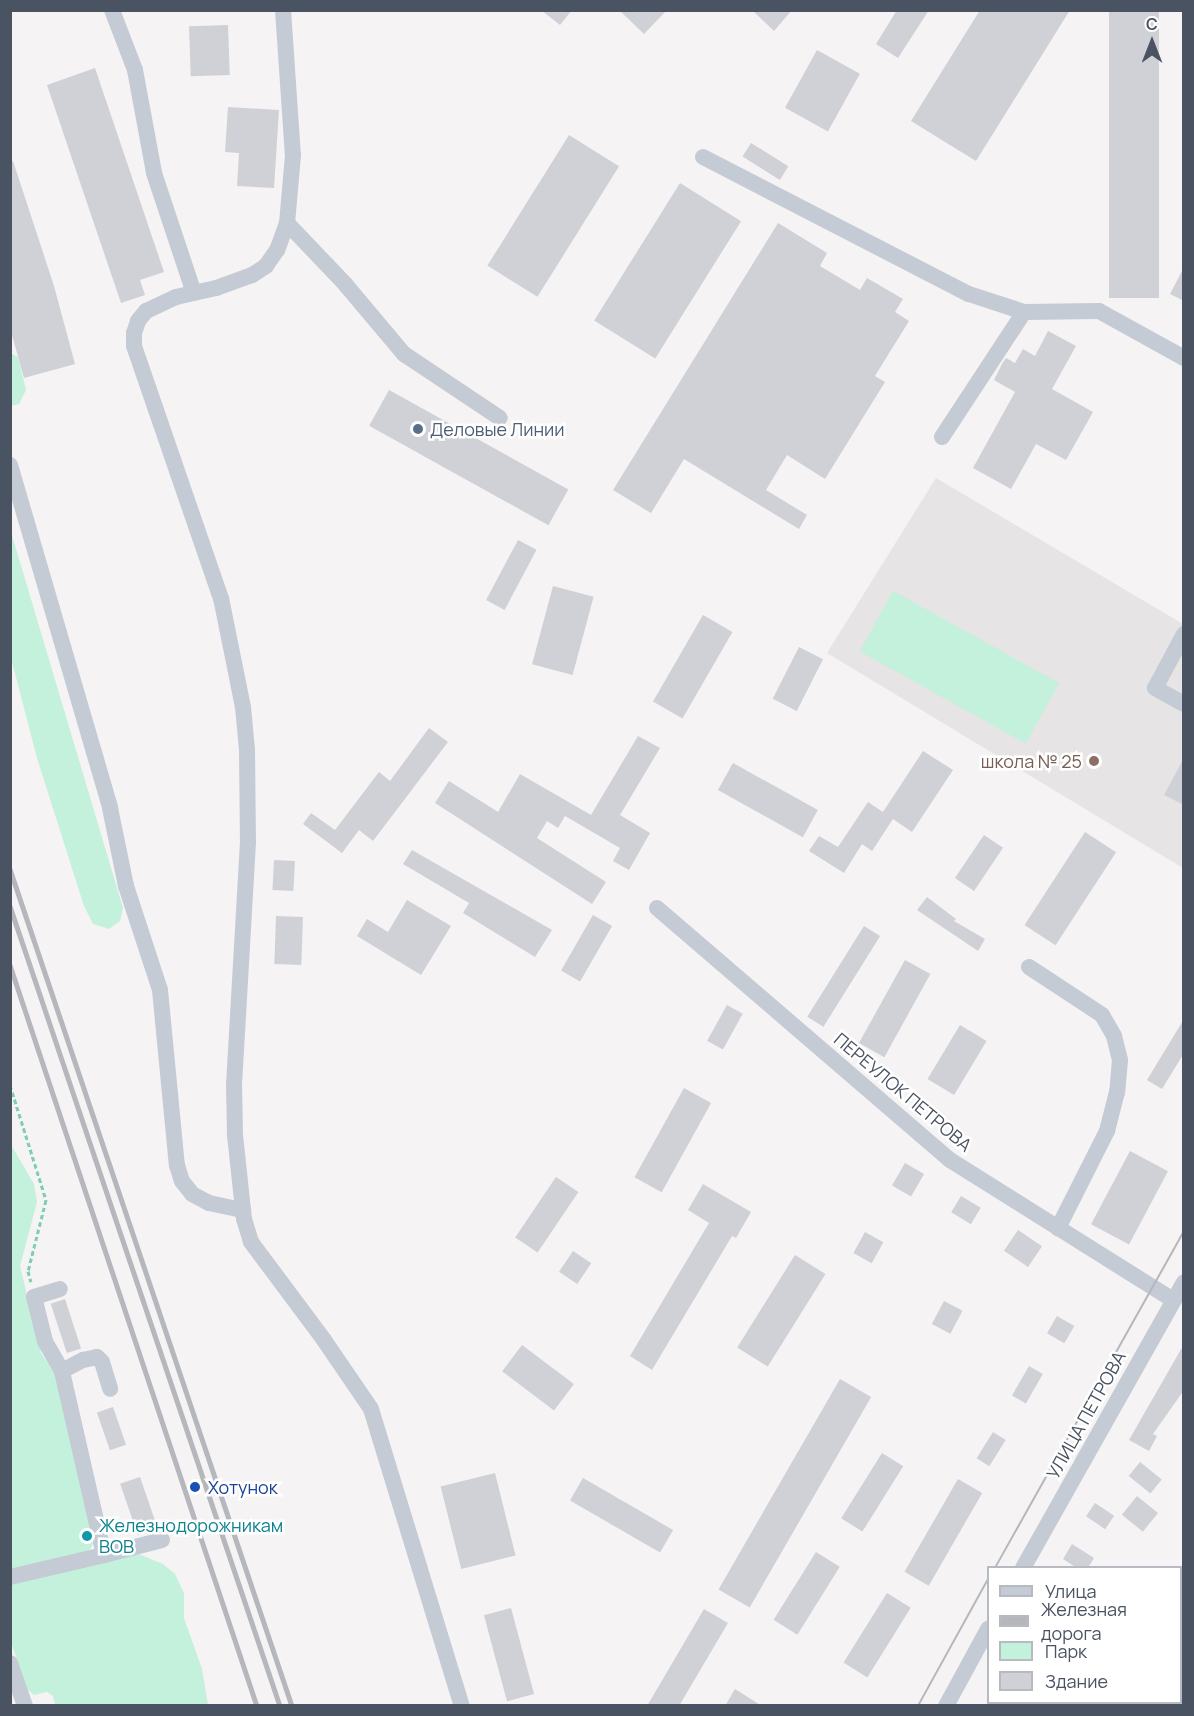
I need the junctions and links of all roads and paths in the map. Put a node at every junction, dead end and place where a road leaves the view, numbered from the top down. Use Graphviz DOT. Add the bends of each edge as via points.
graph roads {
  1 [pos="112,10"];
  2 [pos="283,10"];
  3 [pos="703,157"];
  4 [pos="287,223"];
  5 [pos="194,293"];
  6 [pos="1024,312"];
  7 [pos="1184,358"];
  8 [pos="500,418"];
  9 [pos="942,437"];
  10 [pos="10,465"];
  11 [pos="1184,634"];
  12 [pos="1184,704"];
  13 [pos="657,908"];
  14 [pos="1029,967"];
  15 [pos="10,1085"];
  16 [pos="243,1210"];
  17 [pos="1059,1228"];
  18 [pos="1184,1282"];
  19 [pos="60,1289"];
  20 [pos="34,1297"];
  21 [pos="1173,1300"];
  22 [pos="62,1371"];
  23 [pos="110,1389"];
  24 [pos="162,1540"];
  25 [pos="104,1554"];
  26 [pos="1024,1566"];
  27 [pos="10,1577"];
  28 [pos="987,1631"];
  29 [pos="10,1663"];
  30 [pos="25,1706"];
  31 [pos="462,1706"];
  32 [pos="946,1706"];
  1 -- 5 [label="street" via="135,70 154,173"];
  2 -- 4 [label="street" via="293,155"];
  3 -- 6 [label="street" via="969,294"];
  4 -- 5 [label="street" via="266,266 237,281"];
  4 -- 8 [label="street" via="404,354"];
  5 -- 16 [label="street" via="146,311 134,333 134,346 221,598 243,707 248,842 234,1084"];
  6 -- 7 [label="street" via="1099,311"];
  6 -- 9 [label="street"];
  10 -- 16 [label="street" via="110,808 126,886 160,990 177,1165 182,1181 192,1194 209,1203"];
  11 -- 12 [label="street" via="1155,688"];
  13 -- 17 [label="street, ПЕРЕУЛОК ПЕТРОВА" via="950,1160"];
  14 -- 17 [label="street" via="1102,1015 1114,1036 1119,1060 1117,1092 1107,1131"];
  15 -- 20 [label="path" via="46,1200 28,1271"];
  16 -- 31 [label="street" via="251,1242 371,1409"];
  17 -- 21 [label="street, ПЕРЕУЛОК ПЕТРОВА"];
  18 -- 21 [label="street, УЛИЦА ПЕТРОВА"];
  19 -- 20 [label="street"];
  20 -- 22 [label="street" via="45,1341"];
  21 -- 26 [label="street, УЛИЦА ПЕТРОВА"];
  22 -- 23 [label="street" via="97,1357"];
  22 -- 25 [label="street"];
  24 -- 25 [label="street"];
  25 -- 27 [label="street"];
  28 -- 32 [label="street"];
  29 -- 30 [label="street"];
}
